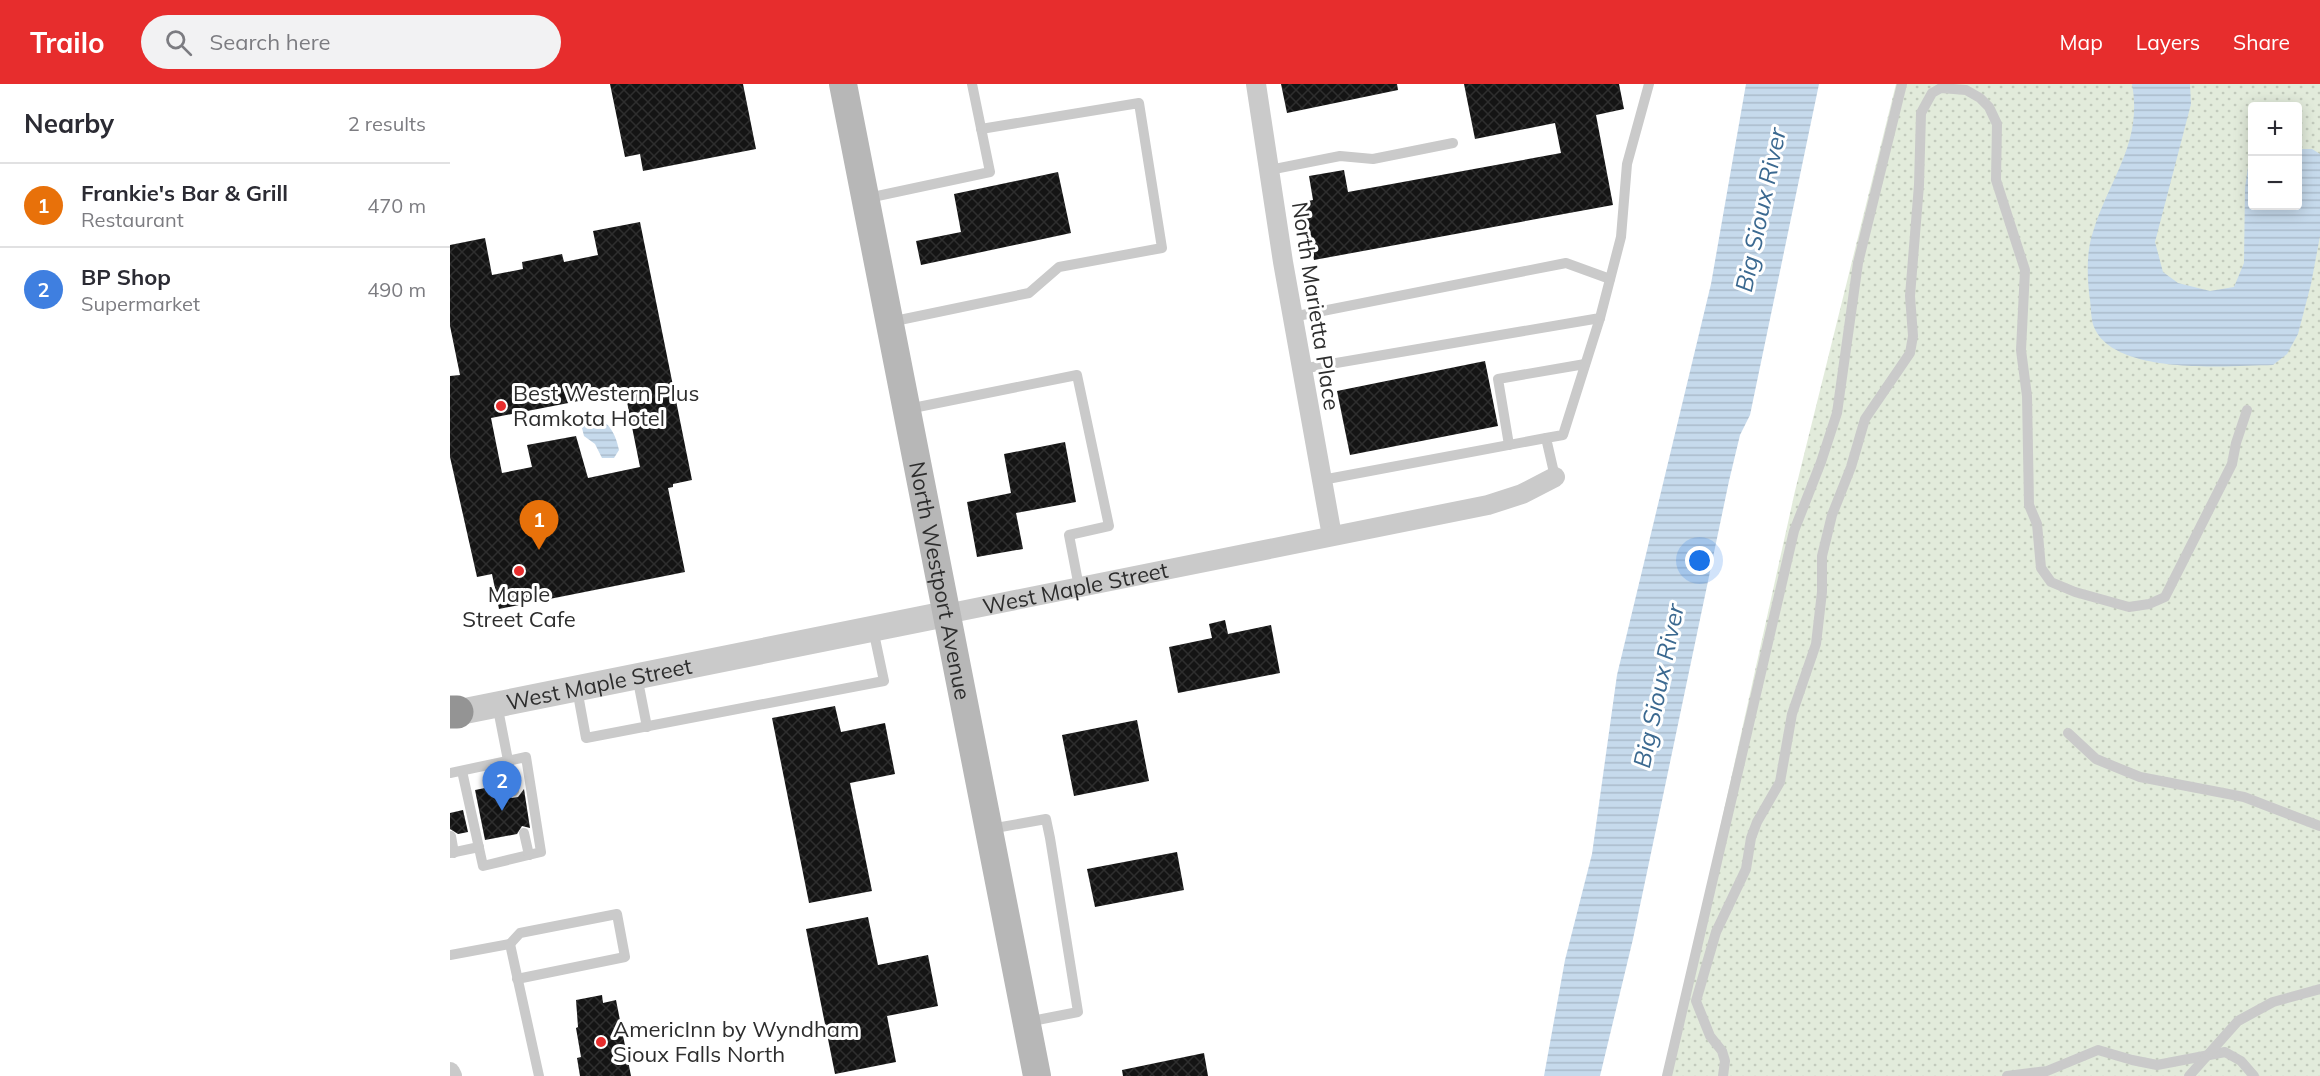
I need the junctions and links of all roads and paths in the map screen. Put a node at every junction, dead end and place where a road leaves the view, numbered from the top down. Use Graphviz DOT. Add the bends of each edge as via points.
graph roads {
  1 [pos="843,84"];
  2 [pos="972,84"];
  3 [pos="1256,84"];
  4 [pos="1648,84"];
  5 [pos="1902,84"];
  6 [pos="981,129"];
  7 [pos="1453,143"];
  8 [pos="1269,170"];
  9 [pos="864,199"];
  10 [pos="1610,279"];
  11 [pos="1292,316"];
  12 [pos="1600,318"];
  13 [pos="889,322"];
  14 [pos="1585,364"];
  15 [pos="1301,369"];
  16 [pos="906,410"];
  17 [pos="2247,410"];
  18 [pos="1546,438"];
  19 [pos="1509,445"];
  20 [pos="1555,477"];
  21 [pos="1322,480"];
  22 [pos="1332,536"];
  23 [pos="1079,587"];
  24 [pos="946,614"];
  25 [pos="873,628"];
  26 [pos="637,676"];
  27 [pos="577,688"];
  28 [pos="497,704"];
  29 [pos="452,713"];
  30 [pos="647,727"];
  31 [pos="2068,733"];
  32 [pos="507,760"];
  33 [pos="462,771"];
  34 [pos="450,773"];
  35 [pos="514,791"];
  36 [pos="2320,826"];
  37 [pos="988,829"];
  38 [pos="524,833"];
  39 [pos="451,836"];
  40 [pos="479,847"];
  41 [pos="452,853"];
  42 [pos="529,855"];
  43 [pos="510,944"];
  44 [pos="450,955"];
  45 [pos="517,979"];
  46 [pos="2320,989"];
  47 [pos="1026,1022"];
  48 [pos="2205,1056"];
  49 [pos="539,1076"];
  50 [pos="1037,1076"];
  51 [pos="1667,1076"];
  52 [pos="1723,1076"];
  53 [pos="2007,1076"];
  54 [pos="2189,1076"];
  55 [pos="2254,1076"];
  1 -- 9 [label="main road, North Westport Avenue"];
  2 -- 6 [label="lane"];
  3 -- 8 [label="street, North Marietta Place"];
  4 -- 10 [label="lane" via="1627,164 1621,237"];
  5 -- 51 [label="lane" via="1858,263 1837,413 1794,531"];
  6 -- 9 [label="lane" via="990,172"];
  6 -- 13 [label="lane" via="1139,103 1162,248 1059,267 1029,293"];
  7 -- 8 [label="lane" via="1372,159 1340,156"];
  8 -- 11 [label="street, North Marietta Place"];
  9 -- 13 [label="main road, North Westport Avenue"];
  10 -- 11 [label="lane" via="1566,263"];
  10 -- 12 [label="lane"];
  11 -- 15 [label="street, North Marietta Place"];
  12 -- 14 [label="lane"];
  12 -- 15 [label="lane"];
  13 -- 16 [label="main road, North Westport Avenue"];
  14 -- 18 [label="lane" via="1563,435"];
  14 -- 19 [label="lane" via="1497,379"];
  15 -- 21 [label="street, North Marietta Place"];
  16 -- 23 [label="lane" via="1077,375 1109,526 1070,535"];
  16 -- 24 [label="main road, North Westport Avenue"];
  17 -- 52 [label="lane" via="2232,465 2165,597 2129,607 2051,582 2041,568 2037,524 2029,505 2027,396 2021,350 2025,270 1996,180 1997,124 1989,107 1966,90 1941,88 1932,93 1921,113 1910,353 1865,419 1832,515 1822,556 1816,644 1792,714 1780,782 1757,822 1746,869 1716,932 1696,1001 1710,1036 1722,1051"];
  18 -- 19 [label="lane"];
  18 -- 20 [label="lane"];
  19 -- 21 [label="lane"];
  20 -- 22 [label="street, West Maple Street" via="1506,500"];
  21 -- 22 [label="street, North Marietta Place"];
  22 -- 23 [label="street, West Maple Street"];
  23 -- 24 [label="street, West Maple Street"];
  24 -- 25 [label="street, West Maple Street"];
  24 -- 37 [label="main road, North Westport Avenue"];
  25 -- 26 [label="street, West Maple Street"];
  25 -- 30 [label="lane" via="884,681"];
  26 -- 27 [label="street, West Maple Street"];
  26 -- 30 [label="lane"];
  27 -- 28 [label="street, West Maple Street"];
  27 -- 30 [label="lane" via="586,738"];
  28 -- 29 [label="street, West Maple Street"];
  28 -- 32 [label="lane"];
  31 -- 36 [label="lane" via="2096,759 2140,777 2244,797"];
  32 -- 33 [label="lane"];
  32 -- 35 [label="lane"];
  32 -- 42 [label="lane" via="525,757 542,852"];
  33 -- 34 [label="lane"];
  33 -- 40 [label="lane"];
  37 -- 47 [label="main road, North Westport Avenue"];
  37 -- 47 [label="lane" via="1046,819 1078,1012"];
  38 -- 42 [label="lane"];
  39 -- 41 [label="lane"];
  40 -- 41 [label="lane"];
  40 -- 42 [label="lane" via="483,866"];
  43 -- 44 [label="lane"];
  43 -- 45 [label="lane"];
  43 -- 45 [label="lane" via="520,933 617,914 625,957"];
  45 -- 49 [label="lane"];
  46 -- 48 [label="lane" via="2273,1002 2238,1021"];
  47 -- 50 [label="main road, North Westport Avenue"];
  48 -- 53 [label="lane" via="2157,1065 2098,1050 2047,1071"];
  48 -- 54 [label="lane"];
  48 -- 55 [label="lane" via="2225,1052 2241,1061"];
}
